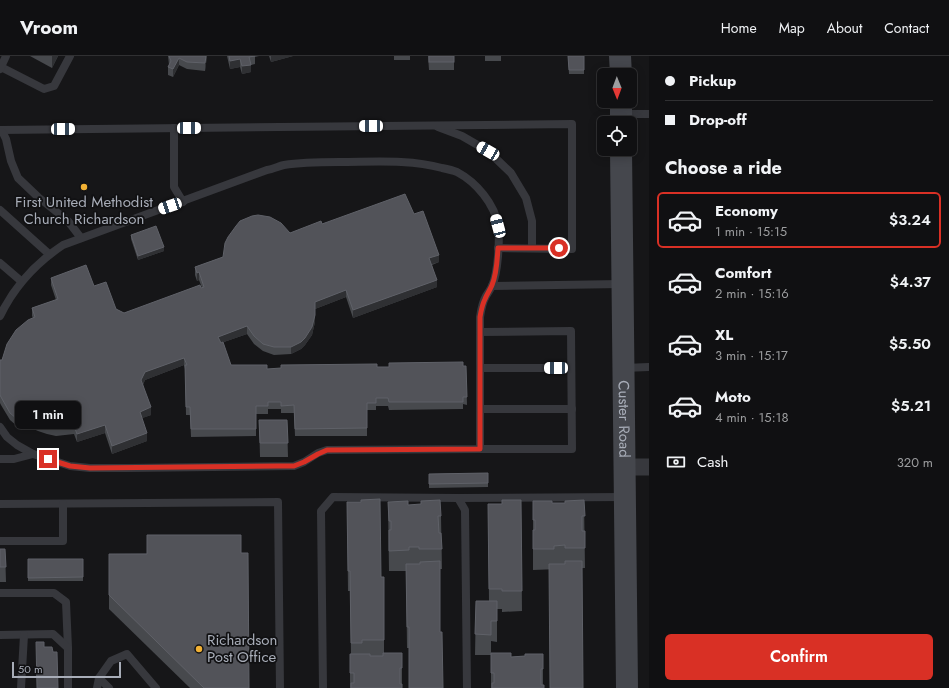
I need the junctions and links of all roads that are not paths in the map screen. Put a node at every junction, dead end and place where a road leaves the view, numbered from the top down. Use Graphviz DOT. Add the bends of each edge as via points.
graph roads {
  1 [pos="6,56"];
  2 [pos="70,56"];
  3 [pos="620,56"];
  4 [pos="1,68"];
  5 [pos="620,68"];
  6 [pos="621,113"];
  7 [pos="649,114"];
  8 [pos="432,125"];
  9 [pos="174,128"];
  10 [pos="0,131"];
  11 [pos="621,156"];
  12 [pos="183,202"];
  13 [pos="0,210"];
  14 [pos="81,238"];
  15 [pos="498,248"];
  16 [pos="532,248"];
  17 [pos="49,254"];
  18 [pos="0,263"];
  19 [pos="22,281"];
  20 [pos="622,284"];
  21 [pos="492,286"];
  22 [pos="0,314"];
  23 [pos="480,332"];
  24 [pos="649,367"];
  25 [pos="480,368"];
  26 [pos="571,368"];
  27 [pos="623,368"];
  28 [pos="480,409"];
  29 [pos="572,409"];
  30 [pos="0,427"];
  31 [pos="480,449"];
  32 [pos="34,454"];
  33 [pos="0,459"];
  34 [pos="624,467"];
  35 [pos="649,467"];
  36 [pos="625,497"];
  37 [pos="458,498"];
  38 [pos="0,504"];
  39 [pos="64,504"];
  40 [pos="0,541"];
  41 [pos="0,593"];
  42 [pos="0,635"];
  43 [pos="24,635"];
  44 [pos="68,648"];
  45 [pos="99,678"];
  46 [pos="21,688"];
  47 [pos="68,688"];
  48 [pos="97,688"];
  49 [pos="110,688"];
  50 [pos="156,688"];
  51 [pos="280,688"];
  52 [pos="323,688"];
  53 [pos="466,688"];
  54 [pos="627,688"];
  1 -- 4 [label="lane"];
  2 -- 4 [label="lane" via="54,86 44,89"];
  3 -- 5 [label="street"];
  6 -- 7 [label="lane"];
  8 -- 9 [label="lane"];
  8 -- 16 [label="lane" via="462,136 488,151 511,173 526,198 532,221"];
  8 -- 16 [label="lane" via="572,124 572,249"];
  9 -- 10 [label="lane"];
  9 -- 12 [label="lane" via="174,186"];
  10 -- 14 [label="lane" via="6,139 18,178 68,221"];
  11 -- 20 [label="street, Custer Road"];
  12 -- 14 [label="lane"];
  12 -- 15 [label="lane" via="284,165 356,162 422,164 457,172 472,182 495,212"];
  13 -- 17 [label="lane"];
  14 -- 17 [label="lane"];
  15 -- 16 [label="lane"];
  15 -- 21 [label="lane"];
  17 -- 19 [label="lane"];
  18 -- 19 [label="lane"];
  19 -- 22 [label="lane"];
  20 -- 21 [label="lane"];
  20 -- 27 [label="street, Custer Road"];
  21 -- 23 [label="lane" via="481,309"];
  23 -- 25 [label="lane"];
  23 -- 26 [label="lane" via="571,331"];
  24 -- 27 [label="lane"];
  25 -- 26 [label="lane"];
  25 -- 28 [label="lane"];
  26 -- 29 [label="lane"];
  27 -- 34 [label="street, Custer Road"];
  28 -- 29 [label="lane"];
  28 -- 31 [label="lane"];
  29 -- 31 [label="lane" via="572,449"];
  30 -- 32 [label="lane" via="17,445"];
  31 -- 32 [label="lane" via="327,450 294,466 127,468 70,466"];
  32 -- 33 [label="lane" via="14,459"];
  34 -- 35 [label="street"];
  34 -- 36 [label="street, Custer Road"];
  36 -- 37 [label="lane"];
  36 -- 54 [label="street, Custer Road"];
  37 -- 52 [label="lane" via="334,497 321,511"];
  37 -- 53 [label="lane" via="465,510"];
  38 -- 39 [label="lane"];
  39 -- 40 [label="lane" via="64,541"];
  39 -- 51 [label="lane" via="278,502"];
  41 -- 44 [label="lane" via="54,593 60,597 66,602"];
  42 -- 43 [label="lane"];
  43 -- 44 [label="lane" via="53,634"];
  43 -- 46 [label="lane"];
  44 -- 47 [label="lane"];
  45 -- 48 [label="lane"];
  45 -- 49 [label="lane"];
  45 -- 50 [label="lane" via="111,661 127,654"];
}
